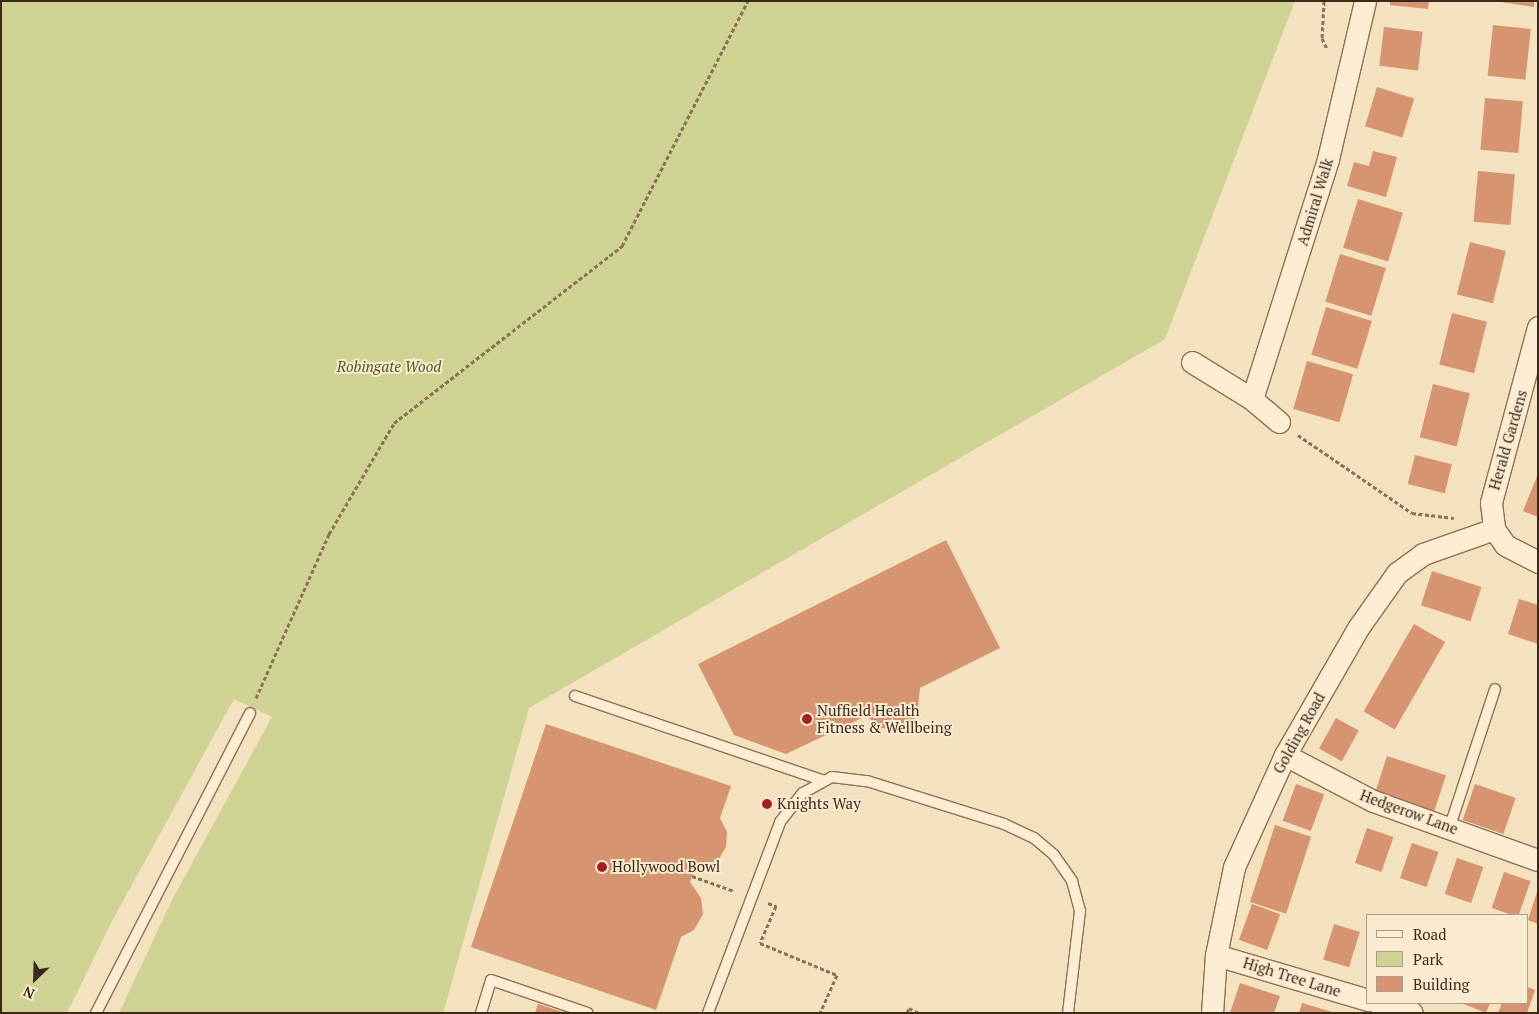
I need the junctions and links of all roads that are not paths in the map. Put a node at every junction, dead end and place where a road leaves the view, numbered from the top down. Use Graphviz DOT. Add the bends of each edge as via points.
graph roads {
  1 [pos="1365,1"];
  2 [pos="1538,326"];
  3 [pos="1192,362"];
  4 [pos="1530,396"];
  5 [pos="1252,399"];
  6 [pos="1279,422"];
  7 [pos="1494,529"];
  8 [pos="1538,562"];
  9 [pos="1495,689"];
  10 [pos="575,696"];
  11 [pos="250,713"];
  12 [pos="1285,755"];
  13 [pos="822,780"];
  14 [pos="1450,826"];
  15 [pos="1538,860"];
  16 [pos="1216,955"];
  17 [pos="1366,999"];
  18 [pos="1381,1004"];
  19 [pos="96,1013"];
  20 [pos="481,1013"];
  21 [pos="588,1013"];
  22 [pos="708,1013"];
  23 [pos="1068,1013"];
  24 [pos="1212,1013"];
  25 [pos="1412,1013"];
  1 -- 5 [label="street, Admiral Walk" via="1328,159"];
  2 -- 4 [label="street, Herald Gardens"];
  3 -- 5 [label="street"];
  4 -- 7 [label="street, Herald Gardens" via="1491,503"];
  5 -- 6 [label="street"];
  7 -- 8 [label="street" via="1504,545"];
  7 -- 12 [label="street, Golding Road" via="1470,534 1423,554 1397,574 1358,628"];
  9 -- 14 [label="lane"];
  10 -- 13 [label="lane"];
  11 -- 19 [label="lane"];
  12 -- 14 [label="street, Hedgerow Lane" via="1373,801"];
  12 -- 16 [label="street, Golding Road" via="1234,867"];
  13 -- 22 [label="lane" via="787,811 750,896"];
  13 -- 23 [label="lane" via="853,778 889,787 1004,824 1045,846 1068,873 1078,901"];
  14 -- 15 [label="street, Hedgerow Lane"];
  16 -- 17 [label="street, High Tree Lane"];
  16 -- 24 [label="street, Golding Road"];
  18 -- 25 [label="street"];
  20 -- 21 [label="lane" via="491,980"];
}
